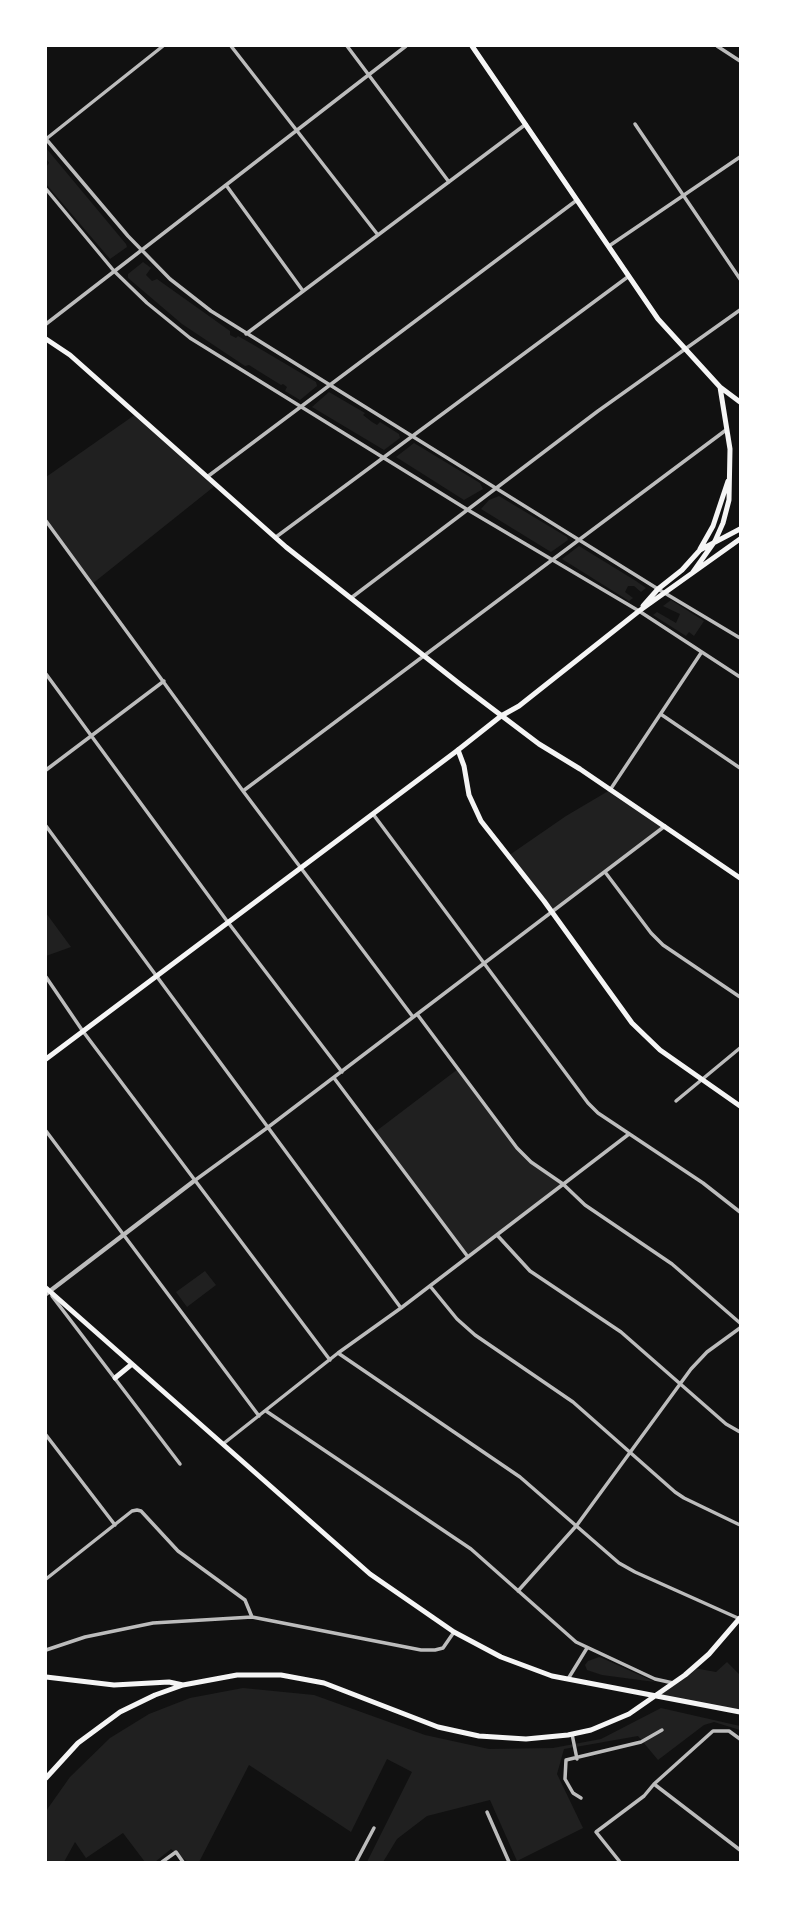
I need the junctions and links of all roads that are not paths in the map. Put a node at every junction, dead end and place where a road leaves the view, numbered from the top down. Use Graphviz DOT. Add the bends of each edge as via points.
graph roads {
  1 [pos="163,46"];
  2 [pos="231,46"];
  3 [pos="347,46"];
  4 [pos="406,46"];
  5 [pos="472,46"];
  6 [pos="717,46"];
  7 [pos="740,61"];
  8 [pos="369,74"];
  9 [pos="526,124"];
  10 [pos="635,124"];
  11 [pos="296,130"];
  12 [pos="46,139"];
  13 [pos="740,157"];
  14 [pos="449,182"];
  15 [pos="226,185"];
  16 [pos="46,190"];
  17 [pos="684,196"];
  18 [pos="577,200"];
  19 [pos="379,235"];
  20 [pos="609,246"];
  21 [pos="141,250"];
  22 [pos="114,271"];
  23 [pos="629,276"];
  24 [pos="740,279"];
  25 [pos="303,291"];
  26 [pos="740,310"];
  27 [pos="46,324"];
  28 [pos="246,334"];
  29 [pos="46,339"];
  30 [pos="684,349"];
  31 [pos="329,385"];
  32 [pos="720,387"];
  33 [pos="740,402"];
  34 [pos="300,407"];
  35 [pos="728,428"];
  36 [pos="412,436"];
  37 [pos="384,458"];
  38 [pos="206,477"];
  39 [pos="729,478"];
  40 [pos="496,488"];
  41 [pos="468,510"];
  42 [pos="46,521"];
  43 [pos="740,529"];
  44 [pos="276,537"];
  45 [pos="579,539"];
  46 [pos="740,539"];
  47 [pos="715,541"];
  48 [pos="699,550"];
  49 [pos="550,560"];
  50 [pos="691,575"];
  51 [pos="658,589"];
  52 [pos="667,593"];
  53 [pos="351,598"];
  54 [pos="639,611"];
  55 [pos="740,638"];
  56 [pos="701,653"];
  57 [pos="423,656"];
  58 [pos="46,674"];
  59 [pos="740,677"];
  60 [pos="164,681"];
  61 [pos="662,715"];
  62 [pos="502,716"];
  63 [pos="91,736"];
  64 [pos="458,750"];
  65 [pos="740,768"];
  66 [pos="46,770"];
  67 [pos="610,790"];
  68 [pos="243,791"];
  69 [pos="373,814"];
  70 [pos="46,826"];
  71 [pos="665,826"];
  72 [pos="301,867"];
  73 [pos="605,871"];
  74 [pos="740,878"];
  75 [pos="551,912"];
  76 [pos="227,922"];
  77 [pos="485,963"];
  78 [pos="154,975"];
  79 [pos="46,977"];
  80 [pos="740,997"];
  81 [pos="415,1016"];
  82 [pos="82,1030"];
  83 [pos="740,1048"];
  84 [pos="46,1059"];
  85 [pos="342,1072"];
  86 [pos="334,1078"];
  87 [pos="702,1079"];
  88 [pos="676,1101"];
  89 [pos="740,1106"];
  90 [pos="267,1128"];
  91 [pos="46,1131"];
  92 [pos="629,1134"];
  93 [pos="194,1181"];
  94 [pos="563,1184"];
  95 [pos="740,1212"];
  96 [pos="497,1235"];
  97 [pos="122,1236"];
  98 [pos="468,1257"];
  99 [pos="430,1286"];
  100 [pos="46,1290"];
  101 [pos="401,1308"];
  102 [pos="740,1326"];
  103 [pos="338,1353"];
  104 [pos="330,1360"];
  105 [pos="132,1364"];
  106 [pos="115,1378"];
  107 [pos="679,1383"];
  108 [pos="266,1411"];
  109 [pos="260,1416"];
  110 [pos="740,1432"];
  111 [pos="46,1435"];
  112 [pos="223,1444"];
  113 [pos="630,1451"];
  114 [pos="180,1464"];
  115 [pos="115,1525"];
  116 [pos="577,1525"];
  117 [pos="740,1525"];
  118 [pos="46,1579"];
  119 [pos="518,1591"];
  120 [pos="252,1617"];
  121 [pos="740,1619"];
  122 [pos="454,1632"];
  123 [pos="587,1648"];
  124 [pos="46,1650"];
  125 [pos="46,1677"];
  126 [pos="568,1679"];
  127 [pos="673,1683"];
  128 [pos="183,1685"];
  129 [pos="739,1712"];
  130 [pos="662,1730"];
  131 [pos="572,1734"];
  132 [pos="740,1739"];
  133 [pos="577,1759"];
  134 [pos="46,1778"];
  135 [pos="654,1784"];
  136 [pos="581,1798"];
  137 [pos="487,1812"];
  138 [pos="374,1828"];
  139 [pos="740,1850"];
  140 [pos="162,1863"];
  141 [pos="183,1863"];
  142 [pos="356,1863"];
  143 [pos="509,1863"];
  144 [pos="620,1863"];
  1 -- 12 [label="street"];
  2 -- 11 [label="street"];
  3 -- 8 [label="street"];
  4 -- 8 [label="street"];
  5 -- 9 [label="main road"];
  6 -- 7 [label="street"];
  8 -- 11 [label="street"];
  8 -- 14 [label="street"];
  9 -- 14 [label="street"];
  9 -- 18 [label="main road"];
  10 -- 17 [label="street"];
  11 -- 15 [label="street"];
  11 -- 19 [label="street"];
  12 -- 21 [label="street"];
  13 -- 17 [label="street"];
  14 -- 19 [label="street"];
  15 -- 21 [label="street"];
  15 -- 25 [label="street"];
  16 -- 22 [label="street"];
  17 -- 20 [label="street"];
  17 -- 24 [label="street"];
  18 -- 20 [label="main road"];
  18 -- 31 [label="street"];
  19 -- 25 [label="street"];
  20 -- 23 [label="main road"];
  21 -- 22 [label="street"];
  21 -- 28 [label="street" via="190,296"];
  22 -- 27 [label="street"];
  22 -- 34 [label="street" via="190,338"];
  23 -- 30 [label="main road"];
  23 -- 36 [label="street"];
  25 -- 28 [label="street"];
  26 -- 30 [label="street"];
  28 -- 31 [label="street"];
  29 -- 38 [label="main road"];
  30 -- 32 [label="main road"];
  30 -- 40 [label="street"];
  31 -- 34 [label="street"];
  31 -- 36 [label="street"];
  32 -- 33 [label="main road"];
  32 -- 35 [label="main road"];
  34 -- 37 [label="street"];
  34 -- 38 [label="street"];
  35 -- 39 [label="main road"];
  35 -- 45 [label="street"];
  36 -- 37 [label="street"];
  36 -- 40 [label="street"];
  37 -- 41 [label="street"];
  37 -- 44 [label="street"];
  38 -- 44 [label="main road"];
  39 -- 47 [label="main road" via="730,500"];
  39 -- 48 [label="main road" via="713,526"];
  40 -- 41 [label="street"];
  40 -- 45 [label="street"];
  41 -- 49 [label="street"];
  41 -- 53 [label="street"];
  42 -- 60 [label="street"];
  43 -- 47 [label="main road"];
  44 -- 53 [label="main road"];
  45 -- 49 [label="street"];
  45 -- 51 [label="street"];
  46 -- 50 [label="main road"];
  47 -- 48 [label="main road"];
  47 -- 50 [label="main road"];
  48 -- 51 [label="main road"];
  49 -- 54 [label="street"];
  49 -- 57 [label="street"];
  50 -- 52 [label="main road"];
  51 -- 52 [label="street"];
  51 -- 54 [label="main road"];
  52 -- 54 [label="main road"];
  52 -- 55 [label="street"];
  53 -- 57 [label="main road"];
  54 -- 56 [label="street"];
  54 -- 62 [label="main road"];
  56 -- 59 [label="street"];
  56 -- 61 [label="street"];
  57 -- 62 [label="main road"];
  57 -- 68 [label="street"];
  58 -- 63 [label="street"];
  60 -- 63 [label="street"];
  60 -- 68 [label="street"];
  61 -- 65 [label="street"];
  61 -- 67 [label="street"];
  62 -- 64 [label="main road"];
  62 -- 67 [label="main road"];
  63 -- 66 [label="street"];
  63 -- 76 [label="street"];
  64 -- 69 [label="main road"];
  64 -- 75 [label="main road" via="475,811"];
  67 -- 71 [label="main road"];
  68 -- 72 [label="street"];
  69 -- 72 [label="main road"];
  69 -- 77 [label="street"];
  70 -- 78 [label="street"];
  71 -- 73 [label="street"];
  71 -- 74 [label="main road"];
  72 -- 76 [label="main road"];
  72 -- 81 [label="street"];
  73 -- 75 [label="street"];
  73 -- 80 [label="street" via="663,945"];
  75 -- 77 [label="street"];
  75 -- 87 [label="main road" via="632,1023 660,1050"];
  76 -- 78 [label="main road"];
  76 -- 85 [label="street"];
  77 -- 81 [label="street"];
  77 -- 92 [label="street" via="588,1103"];
  78 -- 82 [label="main road"];
  78 -- 90 [label="street"];
  79 -- 82 [label="street"];
  81 -- 85 [label="street"];
  81 -- 94 [label="street" via="517,1148"];
  82 -- 84 [label="main road"];
  82 -- 93 [label="street"];
  83 -- 87 [label="street"];
  85 -- 86 [label="street"];
  86 -- 90 [label="street"];
  86 -- 98 [label="street"];
  87 -- 88 [label="street"];
  87 -- 89 [label="main road"];
  90 -- 93 [label="street"];
  90 -- 101 [label="street"];
  91 -- 97 [label="street"];
  92 -- 94 [label="street"];
  92 -- 95 [label="street"];
  93 -- 97 [label="street"];
  93 -- 104 [label="street"];
  94 -- 96 [label="street"];
  94 -- 102 [label="street" via="585,1205 672,1264"];
  96 -- 98 [label="street"];
  96 -- 107 [label="street" via="530,1271 621,1332"];
  97 -- 100 [label="street"];
  97 -- 109 [label="street"];
  98 -- 99 [label="street"];
  99 -- 101 [label="street"];
  99 -- 113 [label="street" via="475,1335 573,1402"];
  100 -- 105 [label="main road"];
  100 -- 106 [label="street"];
  101 -- 103 [label="street"];
  102 -- 107 [label="street" via="707,1352"];
  103 -- 104 [label="street"];
  103 -- 116 [label="street" via="520,1477"];
  104 -- 108 [label="street"];
  105 -- 106 [label="main road"];
  105 -- 112 [label="main road"];
  106 -- 114 [label="street"];
  107 -- 110 [label="street"];
  107 -- 113 [label="street"];
  108 -- 109 [label="street"];
  108 -- 119 [label="street" via="471,1549"];
  109 -- 112 [label="street"];
  111 -- 115 [label="street"];
  112 -- 122 [label="main road" via="370,1574"];
  113 -- 116 [label="street"];
  113 -- 117 [label="street" via="684,1498"];
  115 -- 118 [label="street"];
  115 -- 120 [label="street" via="136,1510 178,1551 245,1600"];
  116 -- 119 [label="street"];
  116 -- 121 [label="street" via="635,1572"];
  119 -- 123 [label="street"];
  120 -- 122 [label="street" via="421,1650 443,1647"];
  120 -- 124 [label="street" via="153,1623"];
  121 -- 127 [label="main road" via="709,1654"];
  122 -- 126 [label="main road" via="514,1662"];
  123 -- 126 [label="street"];
  123 -- 127 [label="street"];
  125 -- 128 [label="main road" via="114,1685"];
  126 -- 129 [label="main road"];
  127 -- 131 [label="main road" via="629,1714"];
  128 -- 131 [label="main road" via="237,1675 281,1675 324,1683 461,1733 526,1739"];
  128 -- 134 [label="main road" via="111,1718 78,1742"];
  130 -- 133 [label="street" via="641,1742"];
  131 -- 133 [label="street"];
  132 -- 135 [label="street" via="729,1731 713,1731"];
  133 -- 136 [label="street" via="566,1760 565,1779"];
  135 -- 139 [label="street"];
  135 -- 144 [label="street" via="597,1832"];
  137 -- 143 [label="street"];
  138 -- 142 [label="street"];
  140 -- 141 [label="street" via="176,1852"];
}
